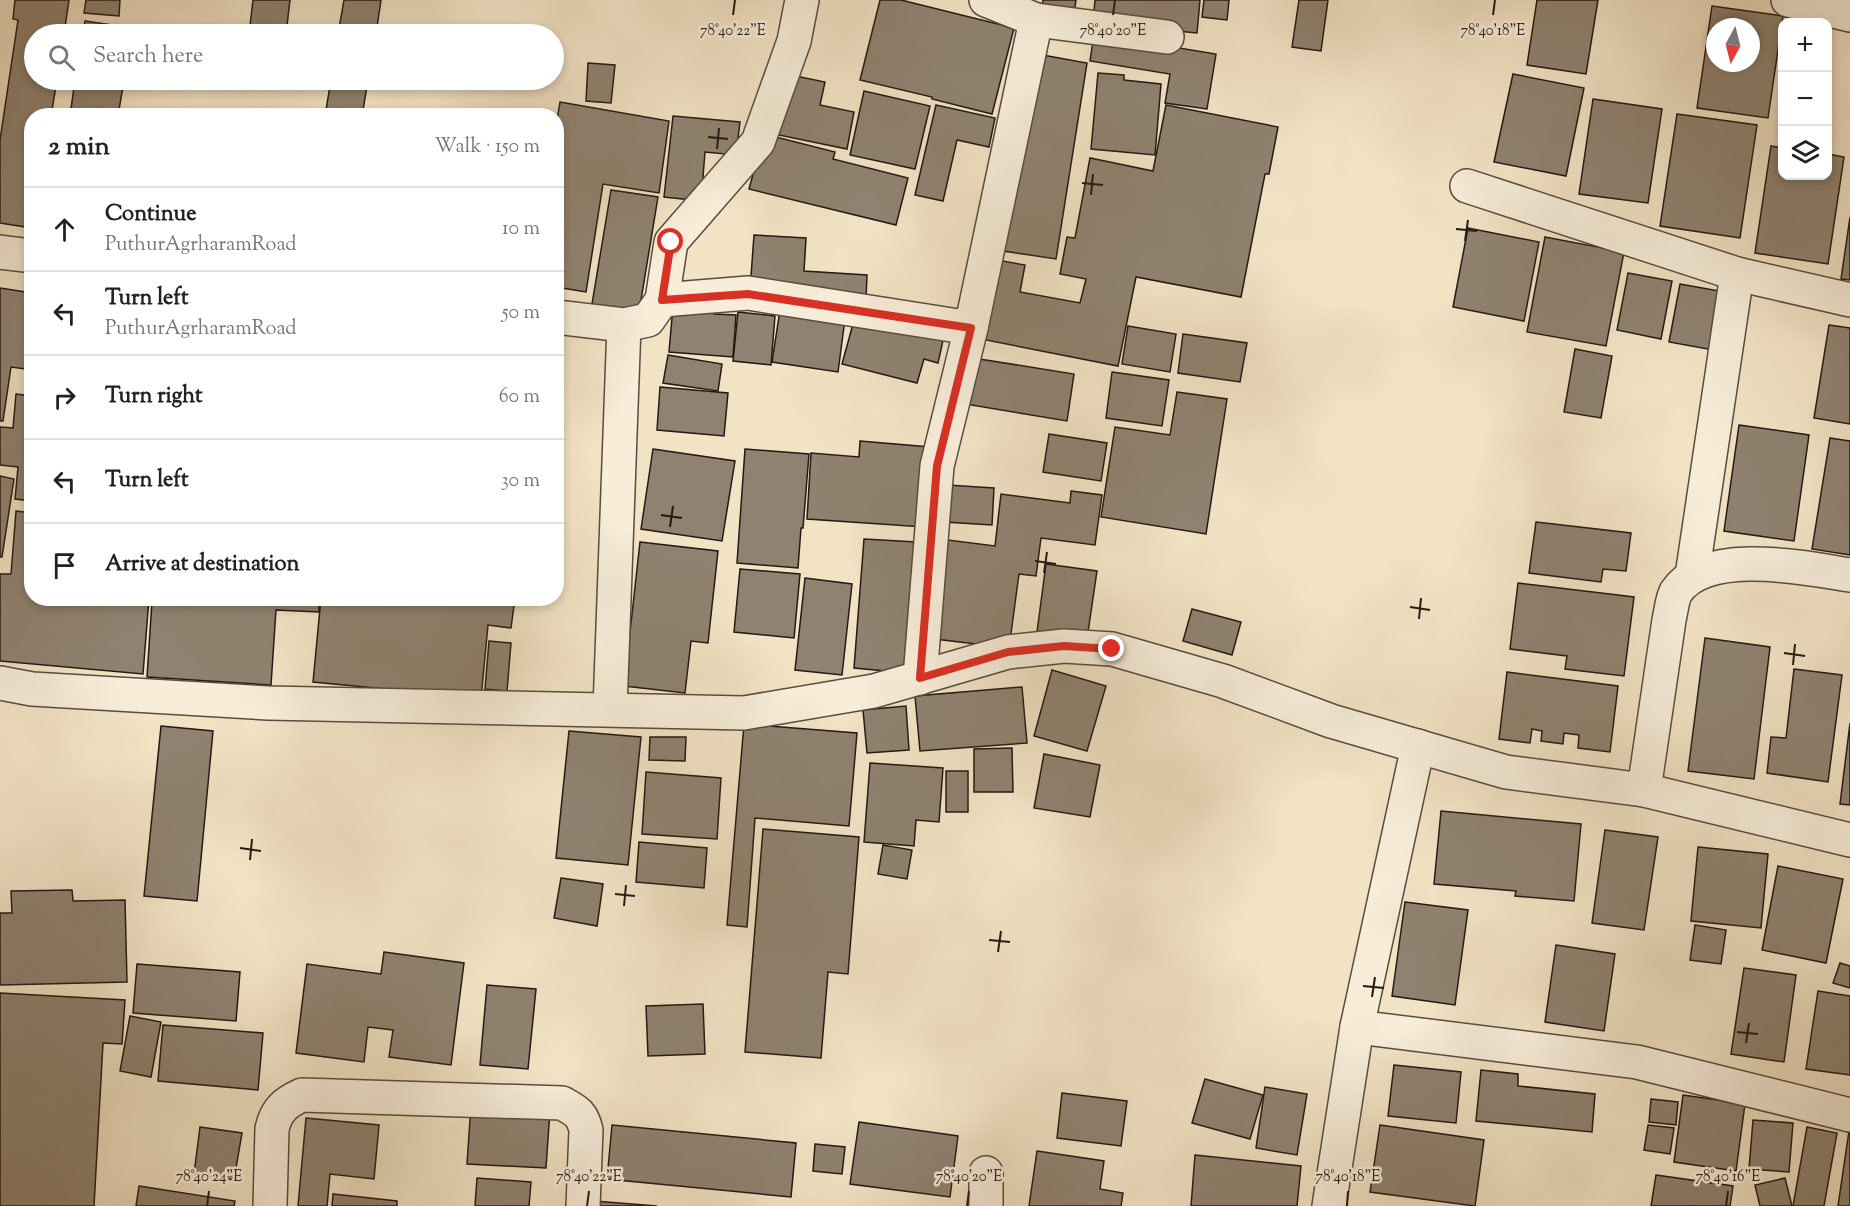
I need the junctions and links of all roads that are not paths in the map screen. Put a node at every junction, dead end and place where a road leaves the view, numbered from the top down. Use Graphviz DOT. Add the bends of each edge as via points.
graph roads {
  1 [pos="802,0"];
  2 [pos="986,0"];
  3 [pos="1788,0"];
  4 [pos="1850,15"];
  5 [pos="1036,20"];
  6 [pos="1167,37"];
  7 [pos="1467,186"];
  8 [pos="0,252"];
  9 [pos="24,255"];
  10 [pos="1737,274"];
  11 [pos="662,300"];
  12 [pos="1850,300"];
  13 [pos="564,318"];
  14 [pos="624,325"];
  15 [pos="971,328"];
  16 [pos="1850,575"];
  17 [pos="1692,576"];
  18 [pos="920,678"];
  19 [pos="0,682"];
  20 [pos="610,710"];
  21 [pos="1419,747"];
  22 [pos="1644,790"];
  23 [pos="1850,840"];
  24 [pos="1357,1027"];
  25 [pos="1850,1115"];
  26 [pos="986,1173"];
  27 [pos="270,1206"];
  28 [pos="583,1206"];
  29 [pos="986,1206"];
  30 [pos="1329,1206"];
  1 -- 11 [label="street" via="794,40 758,142 671,242"];
  2 -- 5 [label="street"];
  3 -- 4 [label="street"];
  5 -- 6 [label="street"];
  5 -- 15 [label="street"];
  7 -- 10 [label="street"];
  8 -- 9 [label="street"];
  10 -- 12 [label="street"];
  10 -- 17 [label="street"];
  11 -- 14 [label="street" via="648,320"];
  11 -- 15 [label="street" via="748,294"];
  13 -- 14 [label="street"];
  14 -- 20 [label="street"];
  15 -- 18 [label="street" via="937,466"];
  16 -- 17 [label="street" via="1767,563 1726,566"];
  17 -- 22 [label="street" via="1675,593"];
  18 -- 20 [label="street" via="874,691 744,713"];
  18 -- 21 [label="street" via="1008,652 1064,646 1112,649 1223,681 1331,721"];
  19 -- 20 [label="street" via="32,689 268,703"];
  21 -- 22 [label="street" via="1506,772"];
  21 -- 24 [label="street"];
  22 -- 23 [label="street"];
  24 -- 25 [label="street" via="1637,1062"];
  24 -- 30 [label="street"];
  26 -- 29 [label="street"];
  27 -- 28 [label="street" via="275,1116 302,1095 562,1103 583,1118 586,1130"];
}
